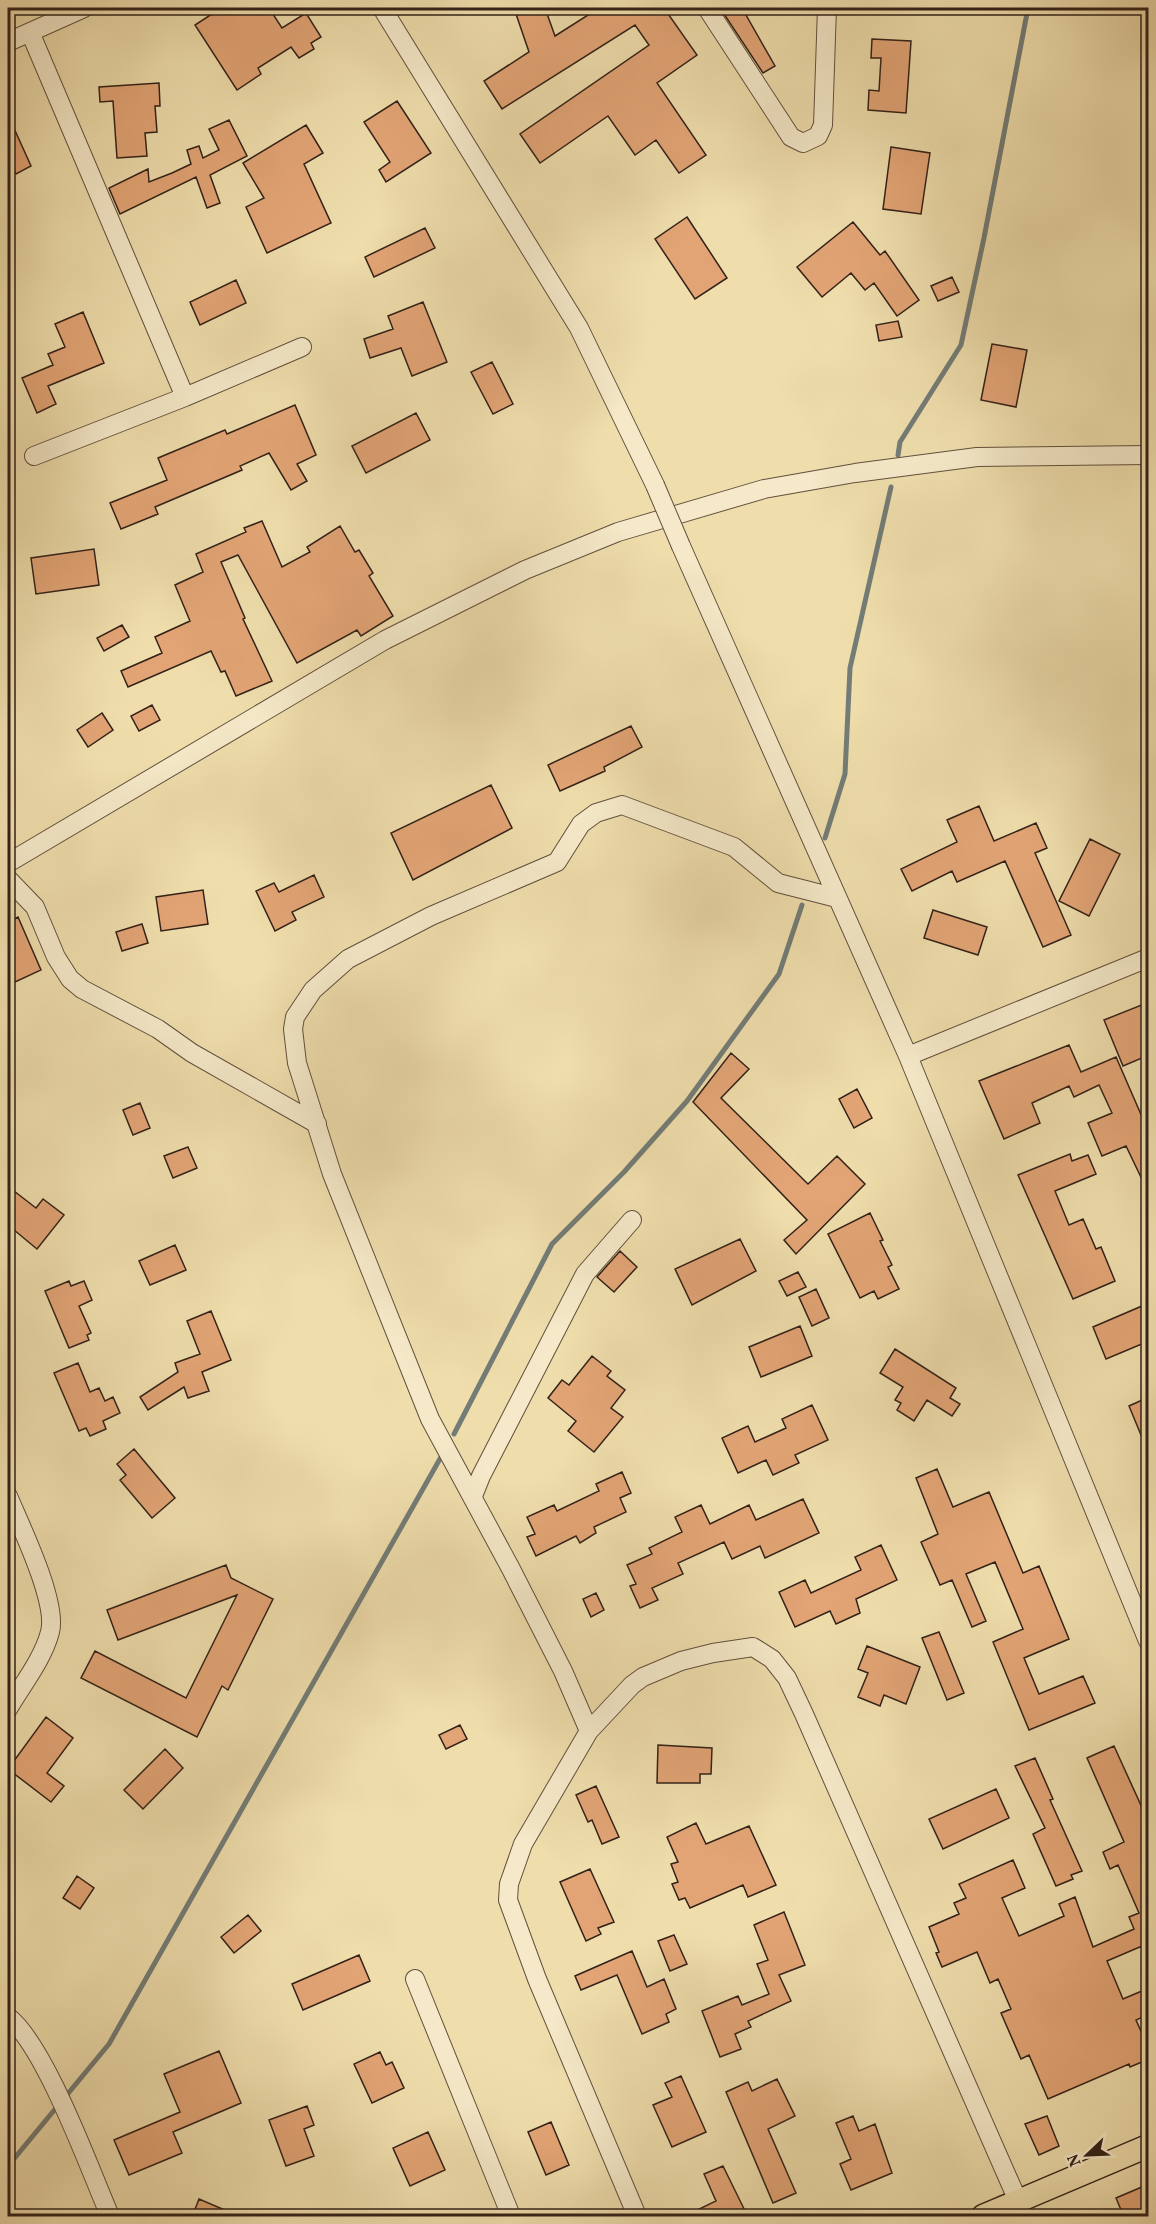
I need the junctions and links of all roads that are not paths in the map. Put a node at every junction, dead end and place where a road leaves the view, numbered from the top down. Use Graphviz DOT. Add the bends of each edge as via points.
graph roads {
  1 [pos="84,8"];
  2 [pos="382,8"];
  3 [pos="707,8"];
  4 [pos="827,8"];
  5 [pos="30,32"];
  6 [pos="8,42"];
  7 [pos="302,348"];
  8 [pos="185,397"];
  9 [pos="1149,455"];
  10 [pos="34,456"];
  11 [pos="8,863"];
  12 [pos="8,879"];
  13 [pos="837,898"];
  14 [pos="1149,958"];
  15 [pos="908,1056"];
  16 [pos="317,1124"];
  17 [pos="632,1220"];
  18 [pos="8,1496"];
  19 [pos="473,1496"];
  20 [pos="1149,1641"];
  21 [pos="8,1709"];
  22 [pos="589,1731"];
  23 [pos="415,1979"];
  24 [pos="8,2018"];
  25 [pos="1149,2146"];
  26 [pos="1018,2201"];
  27 [pos="110,2217"];
  28 [pos="511,2217"];
  29 [pos="637,2217"];
  30 [pos="983,2217"];
  1 -- 5 [label="street"];
  2 -- 13 [label="street, bridge" via="579,328 655,485"];
  3 -- 4 [label="street" via="791,137 802,143 818,136 823,125"];
  5 -- 6 [label="street"];
  5 -- 8 [label="street"];
  7 -- 8 [label="street"];
  8 -- 10 [label="street"];
  9 -- 11 [label="street" via="977,457 855,473 764,489 618,532 525,570 385,640"];
  12 -- 16 [label="street" via="35,907 57,957 70,979 82,989 158,1029 192,1053"];
  13 -- 15 [label="street"];
  13 -- 16 [label="street" via="778,883 734,848 622,805 596,813 581,824 557,862 366,948 313,990 302,1003 293,1029 297,1063"];
  14 -- 15 [label="street"];
  15 -- 20 [label="street"];
  16 -- 19 [label="street" via="359,1246 430,1419"];
  17 -- 19 [label="street" via="585,1274"];
  18 -- 21 [label="street" via="35,1558 50,1610 51,1630 43,1652"];
  19 -- 22 [label="street" via="558,1661"];
  22 -- 26 [label="street" via="632,1685 681,1661 753,1647 772,1659 787,1678 804,1713"];
  22 -- 29 [label="street" via="523,1844 509,1884 508,1900"];
  23 -- 28 [label="street"];
  24 -- 27 [label="street" via="25,2034 55,2091"];
  25 -- 26 [label="main road"];
  26 -- 30 [label="main road"];
}
